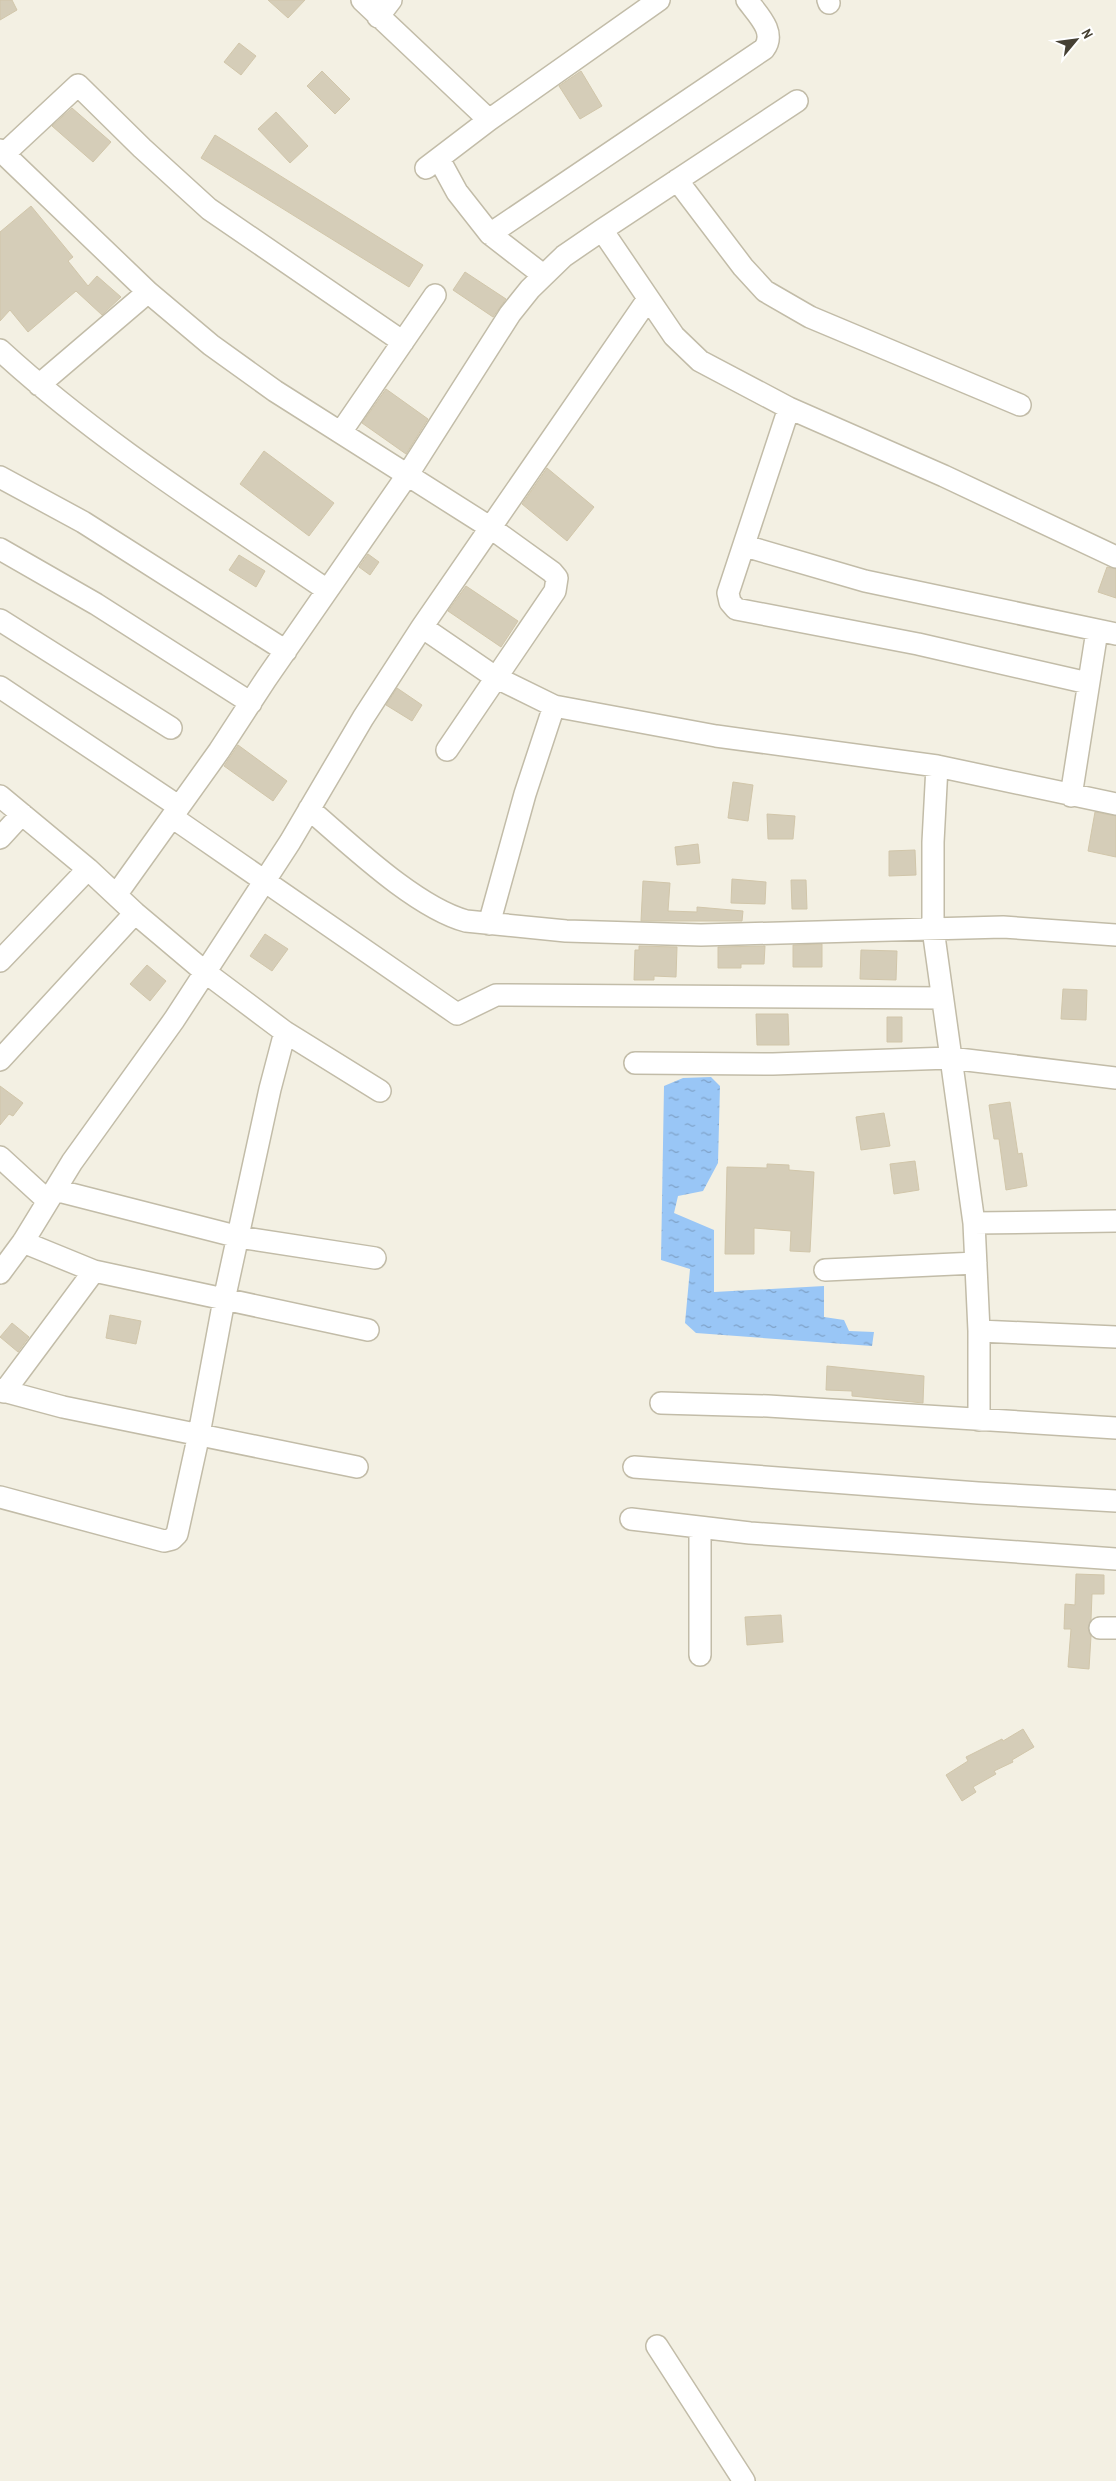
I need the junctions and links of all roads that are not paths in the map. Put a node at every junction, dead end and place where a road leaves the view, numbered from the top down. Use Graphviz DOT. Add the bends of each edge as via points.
graph roads {
  1 [pos="362,0"];
  2 [pos="391,0"];
  3 [pos="659,0"];
  4 [pos="747,0"];
  5 [pos="378,17"];
  6 [pos="796,101"];
  7 [pos="489,120"];
  8 [pos="2,152"];
  9 [pos="677,180"];
  10 [pos="602,230"];
  11 [pos="490,234"];
  12 [pos="543,275"];
  13 [pos="148,292"];
  14 [pos="435,295"];
  15 [pos="648,299"];
  16 [pos="403,342"];
  17 [pos="0,350"];
  18 [pos="39,385"];
  19 [pos="1020,405"];
  20 [pos="789,408"];
  21 [pos="341,432"];
  22 [pos="408,474"];
  23 [pos="0,477"];
  24 [pos="491,528"];
  25 [pos="745,546"];
  26 [pos="0,549"];
  27 [pos="1116,557"];
  28 [pos="327,590"];
  29 [pos="0,620"];
  30 [pos="422,627"];
  31 [pos="1106,632"];
  32 [pos="286,651"];
  33 [pos="495,677"];
  34 [pos="1088,683"];
  35 [pos="0,687"];
  36 [pos="250,703"];
  37 [pos="554,706"];
  38 [pos="170,728"];
  39 [pos="447,750"];
  40 [pos="937,766"];
  41 [pos="0,796"];
  42 [pos="1071,796"];
  43 [pos="1116,804"];
  44 [pos="309,809"];
  45 [pos="175,812"];
  46 [pos="22,814"];
  47 [pos="0,838"];
  48 [pos="88,868"];
  49 [pos="264,882"];
  50 [pos="116,895"];
  51 [pos="135,913"];
  52 [pos="489,924"];
  53 [pos="933,929"];
  54 [pos="1116,935"];
  55 [pos="0,962"];
  56 [pos="205,972"];
  57 [pos="942,998"];
  58 [pos="285,1032"];
  59 [pos="950,1058"];
  60 [pos="0,1060"];
  61 [pos="635,1063"];
  62 [pos="1116,1078"];
  63 [pos="380,1091"];
  64 [pos="0,1157"];
  65 [pos="52,1196"];
  66 [pos="1116,1221"];
  67 [pos="974,1223"];
  68 [pos="239,1237"];
  69 [pos="23,1242"];
  70 [pos="375,1258"];
  71 [pos="976,1263"];
  72 [pos="825,1270"];
  73 [pos="94,1271"];
  74 [pos="0,1273"];
  75 [pos="224,1300"];
  76 [pos="368,1330"];
  77 [pos="979,1331"];
  78 [pos="1116,1337"];
  79 [pos="2,1391"];
  80 [pos="661,1403"];
  81 [pos="979,1420"];
  82 [pos="1116,1428"];
  83 [pos="199,1434"];
  84 [pos="634,1466"];
  85 [pos="357,1467"];
  86 [pos="0,1497"];
  87 [pos="1116,1502"];
  88 [pos="631,1519"];
  89 [pos="700,1528"];
  90 [pos="1116,1559"];
  91 [pos="700,1654"];
  92 [pos="658,2346"];
  93 [pos="744,2481"];
  1 -- 5 [label="street"];
  2 -- 5 [label="street"];
  3 -- 7 [label="street"];
  4 -- 11 [label="street" via="769,34 769,42 764,49"];
  5 -- 7 [label="street"];
  6 -- 9 [label="street"];
  7 -- 11 [label="street" via="432,163"];
  8 -- 13 [label="street"];
  8 -- 16 [label="street" via="78,85 209,209"];
  9 -- 10 [label="street"];
  9 -- 19 [label="street" via="742,267 765,292 810,317"];
  10 -- 12 [label="street"];
  10 -- 15 [label="street"];
  11 -- 12 [label="street"];
  12 -- 22 [label="street" via="510,314"];
  13 -- 18 [label="street"];
  13 -- 21 [label="street" via="211,345 275,391"];
  14 -- 16 [label="street"];
  15 -- 20 [label="street" via="674,336 700,361"];
  15 -- 24 [label="street"];
  16 -- 21 [label="street"];
  17 -- 18 [label="street"];
  18 -- 28 [label="street" via="171,483"];
  20 -- 25 [label="street"];
  20 -- 27 [label="street"];
  21 -- 22 [label="street"];
  22 -- 24 [label="street"];
  22 -- 28 [label="street"];
  23 -- 32 [label="street" via="82,522"];
  24 -- 30 [label="street"];
  24 -- 33 [label="street" via="557,578 555,591"];
  25 -- 31 [label="street" via="865,581"];
  25 -- 34 [label="street" via="728,593 736,609 918,644"];
  26 -- 36 [label="street" via="96,604"];
  28 -- 32 [label="street"];
  29 -- 38 [label="street"];
  30 -- 33 [label="street"];
  30 -- 44 [label="street"];
  31 -- 34 [label="street"];
  32 -- 36 [label="street"];
  33 -- 37 [label="street"];
  33 -- 39 [label="street"];
  34 -- 42 [label="street"];
  35 -- 45 [label="street"];
  36 -- 45 [label="street"];
  37 -- 40 [label="street" via="716,736"];
  37 -- 52 [label="street" via="525,794"];
  40 -- 42 [label="street"];
  40 -- 53 [label="street"];
  41 -- 46 [label="street"];
  42 -- 43 [label="street"];
  44 -- 49 [label="street"];
  44 -- 52 [label="street" via="379,868 431,906 451,916"];
  45 -- 49 [label="street"];
  45 -- 50 [label="street"];
  46 -- 47 [label="street"];
  46 -- 48 [label="street"];
  48 -- 50 [label="street"];
  48 -- 55 [label="street"];
  49 -- 56 [label="street"];
  49 -- 57 [label="street" via="457,1014 496,996"];
  50 -- 51 [label="street"];
  51 -- 56 [label="street"];
  51 -- 60 [label="street"];
  52 -- 53 [label="street" via="566,931 701,935"];
  53 -- 54 [label="street" via="1003,927"];
  53 -- 57 [label="street"];
  56 -- 58 [label="street"];
  56 -- 65 [label="street" via="72,1162"];
  57 -- 59 [label="street"];
  58 -- 63 [label="street"];
  58 -- 68 [label="street"];
  59 -- 61 [label="street" via="773,1064"];
  59 -- 62 [label="street"];
  59 -- 67 [label="street"];
  64 -- 65 [label="street"];
  65 -- 68 [label="street"];
  65 -- 69 [label="street"];
  66 -- 67 [label="street"];
  67 -- 71 [label="street"];
  68 -- 70 [label="street"];
  68 -- 75 [label="street"];
  69 -- 73 [label="street"];
  69 -- 74 [label="street"];
  71 -- 72 [label="street"];
  71 -- 77 [label="street"];
  73 -- 75 [label="street"];
  73 -- 79 [label="street"];
  75 -- 76 [label="street"];
  75 -- 83 [label="street"];
  77 -- 78 [label="street"];
  77 -- 81 [label="street"];
  79 -- 83 [label="street" via="63,1407"];
  80 -- 81 [label="street" via="768,1406"];
  81 -- 82 [label="street"];
  83 -- 85 [label="street"];
  83 -- 86 [label="street" via="180,1525 172,1539 164,1541"];
  84 -- 87 [label="street"];
  88 -- 89 [label="street"];
  89 -- 90 [label="street"];
  89 -- 91 [label="street"];
  92 -- 93 [label="street"];
}
